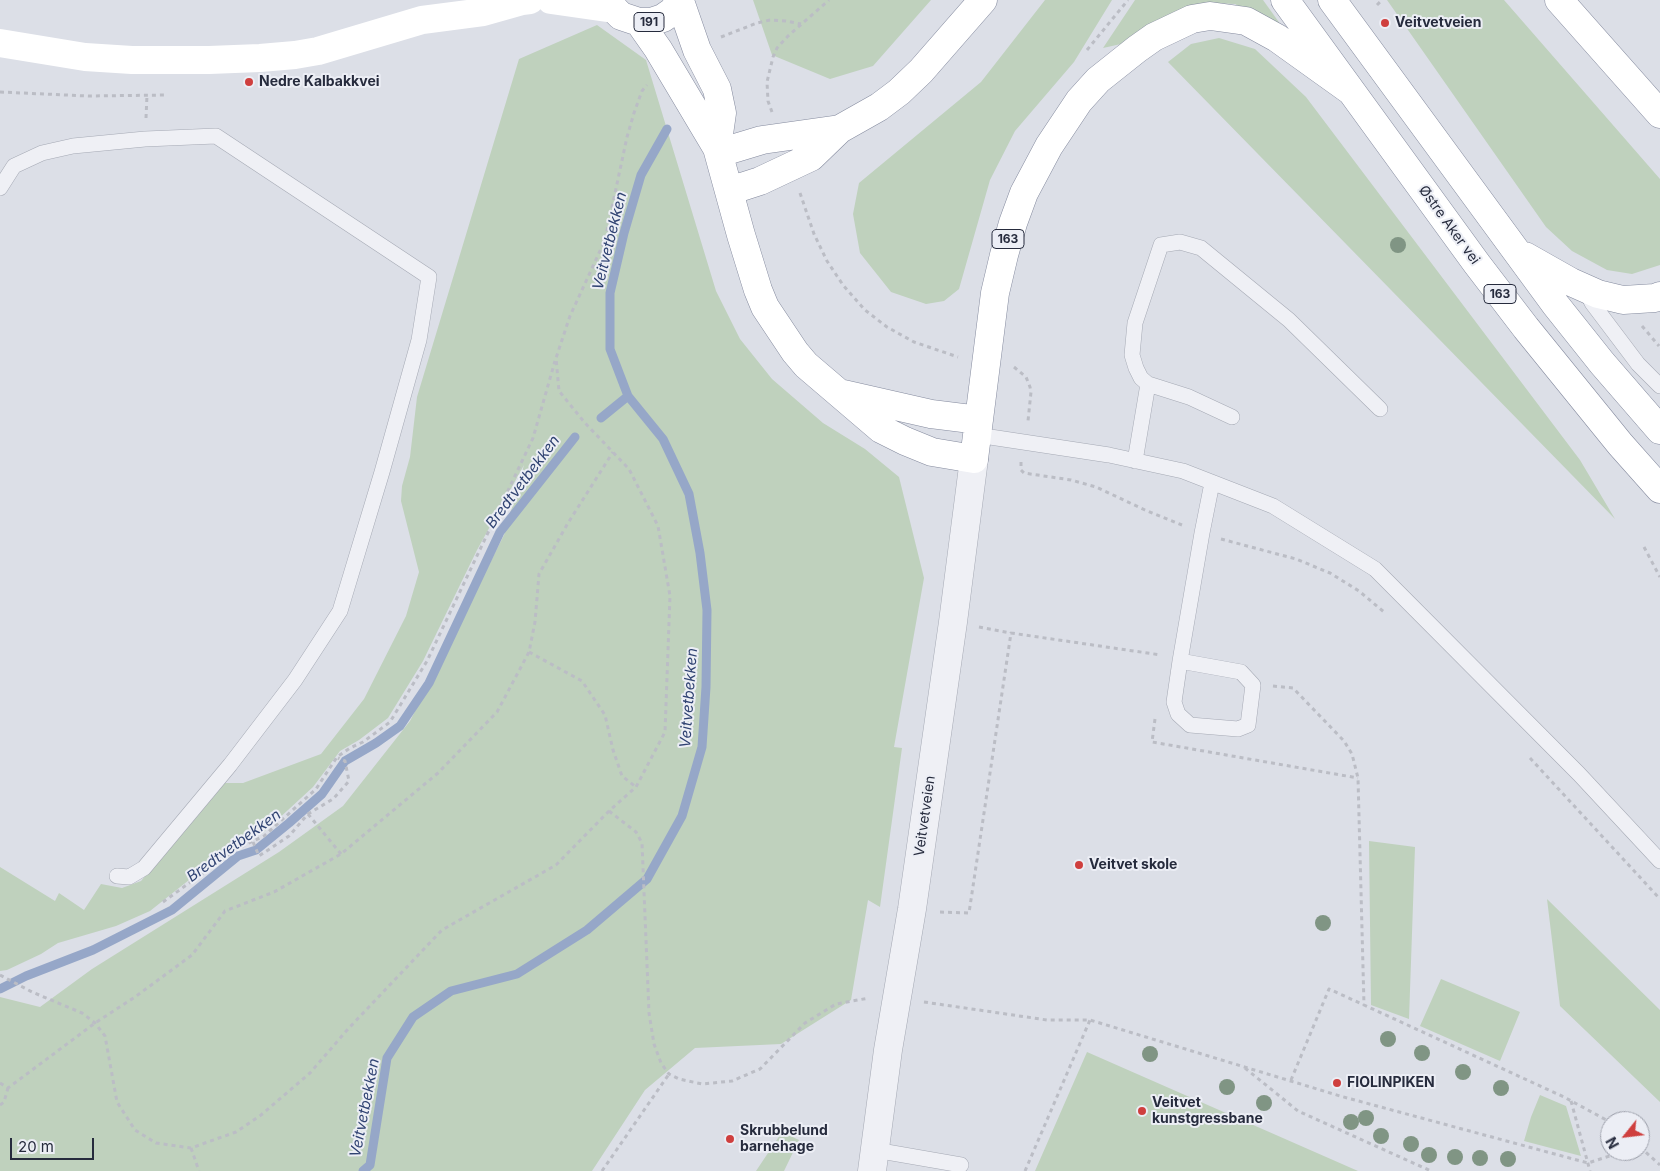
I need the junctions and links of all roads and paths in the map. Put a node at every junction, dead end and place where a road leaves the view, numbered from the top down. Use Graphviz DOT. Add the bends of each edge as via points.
graph roads {
  1 [pos="453,0"];
  2 [pos="530,0"];
  3 [pos="551,0"];
  4 [pos="829,0"];
  5 [pos="982,0"];
  6 [pos="1128,0"];
  7 [pos="1285,0"];
  8 [pos="1332,0"];
  9 [pos="1382,0"];
  10 [pos="1559,0"];
  11 [pos="680,1"];
  12 [pos="611,4"];
  13 [pos="1377,4"];
  14 [pos="422,20"];
  15 [pos="640,22"];
  16 [pos="801,24"];
  17 [pos="716,40"];
  18 [pos="0,43"];
  19 [pos="1084,54"];
  20 [pos="649,82"];
  21 [pos="1351,90"];
  22 [pos="0,92"];
  23 [pos="166,95"];
  24 [pos="1660,114"];
  25 [pos="773,116"];
  26 [pos="840,129"];
  27 [pos="718,150"];
  28 [pos="798,186"];
  29 [pos="0,188"];
  30 [pos="729,191"];
  31 [pos="1514,250"];
  32 [pos="1584,288"];
  33 [pos="1660,296"];
  34 [pos="1637,321"];
  35 [pos="1659,346"];
  36 [pos="556,358"];
  37 [pos="961,358"];
  38 [pos="1008,365"];
  39 [pos="1148,384"];
  40 [pos="1660,386"];
  41 [pos="841,394"];
  42 [pos="1380,409"];
  43 [pos="1232,417"];
  44 [pos="1028,422"];
  45 [pos="1660,430"];
  46 [pos="976,438"];
  47 [pos="613,452"];
  48 [pos="1135,460"];
  49 [pos="1022,472"];
  50 [pos="1212,483"];
  51 [pos="1660,489"];
  52 [pos="1202,533"];
  53 [pos="1644,547"];
  54 [pos="1660,577"];
  55 [pos="1386,613"];
  56 [pos="976,627"];
  57 [pos="1011,633"];
  58 [pos="529,652"];
  59 [pos="1163,655"];
  60 [pos="1180,661"];
  61 [pos="1254,685"];
  62 [pos="1156,713"];
  63 [pos="1524,753"];
  64 [pos="337,757"];
  65 [pos="1358,778"];
  66 [pos="636,787"];
  67 [pos="609,811"];
  68 [pos="308,814"];
  69 [pos="253,842"];
  70 [pos="341,854"];
  71 [pos="1660,861"];
  72 [pos="117,876"];
  73 [pos="1660,899"];
  74 [pos="163,902"];
  75 [pos="937,912"];
  76 [pos="2,976"];
  77 [pos="898,995"];
  78 [pos="1364,1005"];
  79 [pos="1090,1020"];
  80 [pos="95,1022"];
  81 [pos="1242,1066"];
  82 [pos="669,1074"];
  83 [pos="1291,1080"];
  84 [pos="0,1083"];
  85 [pos="8,1088"];
  86 [pos="1571,1100"];
  87 [pos="0,1105"];
  88 [pos="1600,1116"];
  89 [pos="191,1148"];
  90 [pos="1650,1156"];
  91 [pos="1600,1158"];
  92 [pos="873,1161"];
  93 [pos="1588,1162"];
  94 [pos="961,1165"];
  95 [pos="1660,1165"];
  96 [pos="200,1171"];
  97 [pos="602,1171"];
  98 [pos="1026,1171"];
  99 [pos="1431,1171"];
  100 [pos="1590,1171"];
  1 -- 14 [label="main road"];
  2 -- 14 [label="main road" via="483,12"];
  3 -- 12 [label="main road"];
  4 -- 16 [label="path"];
  5 -- 26 [label="main road" via="899,92"];
  6 -- 19 [label="path"];
  7 -- 21 [label="main road, Østre Aker vei / 163"];
  8 -- 31 [label="main road, 163"];
  9 -- 13 [label="path"];
  10 -- 24 [label="main road"];
  11 -- 15 [label="main road, 191" via="663,18"];
  11 -- 27 [label="main road" via="697,50 717,89 722,113"];
  12 -- 15 [label="main road, 191" via="621,16"];
  14 -- 18 [label="main road" via="318,51 260,58 85,57"];
  15 -- 27 [label="main road"];
  16 -- 17 [label="path" via="770,20"];
  16 -- 25 [label="path" via="777,48 770,64 767,92"];
  20 -- 36 [label="path" via="642,91 626,136 605,240 570,316"];
  21 -- 46 [label="main road, 163" via="1277,38 1246,21 1210,16 1192,19 1154,37 1098,80 1079,101 1045,153 1013,223 995,293"];
  21 -- 51 [label="main road, Østre Aker vei / 163" via="1526,328"];
  22 -- 23 [label="path"];
  26 -- 27 [label="main road"];
  26 -- 30 [label="main road" via="811,157 760,181"];
  27 -- 30 [label="main road"];
  28 -- 37 [label="path" via="827,261 859,303 901,336"];
  29 -- 72 [label="lane" via="14,166 42,153 73,146 216,136 429,277 419,340 340,611 295,680 144,868 128,877"];
  30 -- 41 [label="main road" via="765,307 801,359"];
  31 -- 32 [label="main road, 163"];
  31 -- 45 [label="main road, 163" via="1602,363"];
  32 -- 33 [label="main road, 163" via="1623,300"];
  32 -- 40 [label="lane" via="1638,364"];
  34 -- 35 [label="path"];
  36 -- 47 [label="path" via="559,391"];
  36 -- 64 [label="path" via="533,438 427,661 390,722"];
  38 -- 44 [label="path" via="1023,373 1028,382 1031,392"];
  39 -- 42 [label="lane" via="1141,378 1132,355 1135,323 1162,245 1180,242 1201,248 1289,320"];
  39 -- 43 [label="lane" via="1190,397"];
  39 -- 48 [label="lane"];
  41 -- 46 [label="main road" via="932,414"];
  41 -- 46 [label="main road" via="881,429 932,452"];
  46 -- 48 [label="lane"];
  46 -- 77 [label="street, Veitvetveien" via="950,642"];
  47 -- 58 [label="path" via="539,574"];
  47 -- 66 [label="path" via="629,470 658,526 670,596 665,732"];
  48 -- 50 [label="lane"];
  49 -- 52 [label="path" via="1096,486"];
  50 -- 52 [label="lane"];
  50 -- 71 [label="lane" via="1273,506 1375,569"];
  52 -- 55 [label="path" via="1296,559 1330,573"];
  52 -- 60 [label="lane"];
  53 -- 54 [label="path"];
  56 -- 57 [label="path"];
  57 -- 59 [label="path"];
  57 -- 75 [label="path" via="969,912"];
  58 -- 66 [label="path" via="582,681 604,714 622,776"];
  58 -- 70 [label="path" via="497,712 438,772"];
  60 -- 61 [label="lane" via="1241,672"];
  60 -- 61 [label="lane" via="1174,702 1178,714 1190,725 1238,729 1248,725"];
  61 -- 65 [label="path" via="1293,688 1344,741 1352,754"];
  62 -- 65 [label="path" via="1152,742"];
  63 -- 73 [label="path"];
  64 -- 68 [label="path" via="346,760 349,781 333,798"];
  64 -- 69 [label="path" via="316,789"];
  65 -- 78 [label="path"];
  66 -- 67 [label="path"];
  67 -- 82 [label="path" via="636,832 642,843 649,1013 654,1044"];
  67 -- 89 [label="path" via="556,865 442,930 310,1074 262,1115 236,1132"];
  68 -- 69 [label="path" via="289,836 259,856"];
  68 -- 70 [label="path"];
  69 -- 74 [label="path" via="236,849"];
  70 -- 80 [label="path" via="274,892 225,911 192,954"];
  76 -- 80 [label="path"];
  77 -- 79 [label="path" via="1047,1020"];
  77 -- 82 [label="path" via="836,1004 804,1023 760,1069 732,1082 702,1084"];
  77 -- 92 [label="street, Veitvetveien"];
  78 -- 83 [label="path" via="1329,990"];
  78 -- 86 [label="path"];
  79 -- 81 [label="path"];
  79 -- 98 [label="path"];
  80 -- 85 [label="path"];
  80 -- 89 [label="path" via="105,1036 117,1102 135,1130 156,1143"];
  81 -- 83 [label="path"];
  81 -- 99 [label="path" via="1298,1111"];
  82 -- 97 [label="path"];
  83 -- 93 [label="path"];
  84 -- 85 [label="path"];
  85 -- 87 [label="path"];
  86 -- 88 [label="path"];
  86 -- 93 [label="path"];
  89 -- 96 [label="path"];
  90 -- 95 [label="path"];
  91 -- 93 [label="path"];
  92 -- 94 [label="lane"];
  93 -- 100 [label="path"];
}
